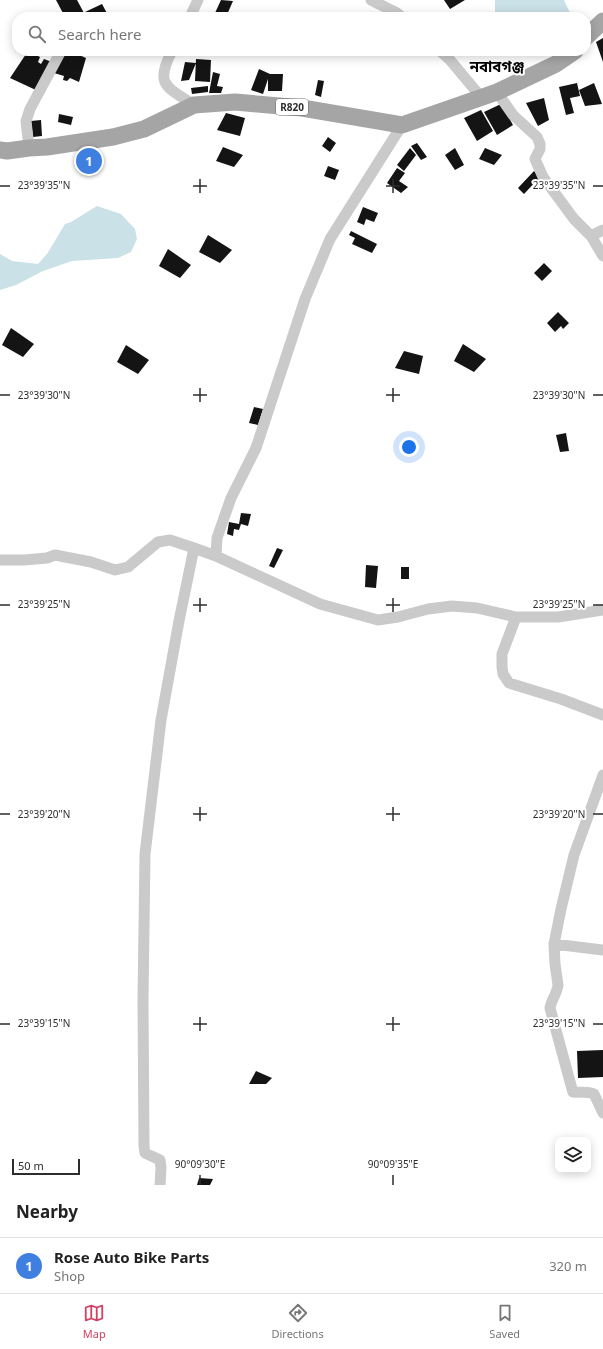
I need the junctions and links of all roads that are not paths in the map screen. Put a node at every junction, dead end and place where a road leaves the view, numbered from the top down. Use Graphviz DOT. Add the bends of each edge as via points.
graph roads {
  1 [pos="198,0"];
  2 [pos="371,0"];
  3 [pos="192,12"];
  4 [pos="395,12"];
  5 [pos="603,21"];
  6 [pos="591,32"];
  7 [pos="58,56"];
  8 [pos="170,56"];
  9 [pos="446,56"];
  10 [pos="568,56"];
  11 [pos="489,94"];
  12 [pos="194,105"];
  13 [pos="402,125"];
  14 [pos="29,148"];
  15 [pos="0,150"];
  16 [pos="603,230"];
  17 [pos="591,236"];
  18 [pos="603,256"];
  19 [pos="194,548"];
  20 [pos="216,556"];
  21 [pos="0,560"];
  22 [pos="603,610"];
  23 [pos="516,617"];
  24 [pos="603,715"];
  25 [pos="603,775"];
  26 [pos="554,944"];
  27 [pos="603,950"];
  28 [pos="603,1113"];
  29 [pos="160,1185"];
  1 -- 3 [label="street"];
  2 -- 4 [label="street"];
  5 -- 6 [label="main road"];
  7 -- 14 [label="street" via="26,121"];
  8 -- 12 [label="street" via="166,63 165,84"];
  9 -- 11 [label="street"];
  10 -- 11 [label="main road, R820" via="556,64"];
  11 -- 13 [label="main road, R820"];
  11 -- 17 [label="street" via="536,138 540,149 535,159 543,177 574,219"];
  12 -- 13 [label="main road, R820" via="235,102 302,108"];
  12 -- 14 [label="main road, R820" via="144,129 113,138"];
  13 -- 20 [label="street" via="330,239 285,355 256,448 231,498 217,538"];
  14 -- 15 [label="main road, R820"];
  16 -- 17 [label="street"];
  17 -- 18 [label="street"];
  19 -- 20 [label="street"];
  19 -- 21 [label="street" via="170,540 158,542 128,567 115,570 55,555 24,560"];
  19 -- 29 [label="street" via="161,720 145,854 144,1146 146,1153 160,1160"];
  20 -- 23 [label="street" via="320,604 378,620 452,606 477,608"];
  22 -- 23 [label="street" via="558,617"];
  23 -- 24 [label="street" via="502,654 503,674 509,683 561,698"];
  25 -- 26 [label="street" via="574,854"];
  26 -- 27 [label="street"];
  26 -- 28 [label="street" via="558,989 550,1008 572,1089 577,1093 594,1094"];
}
